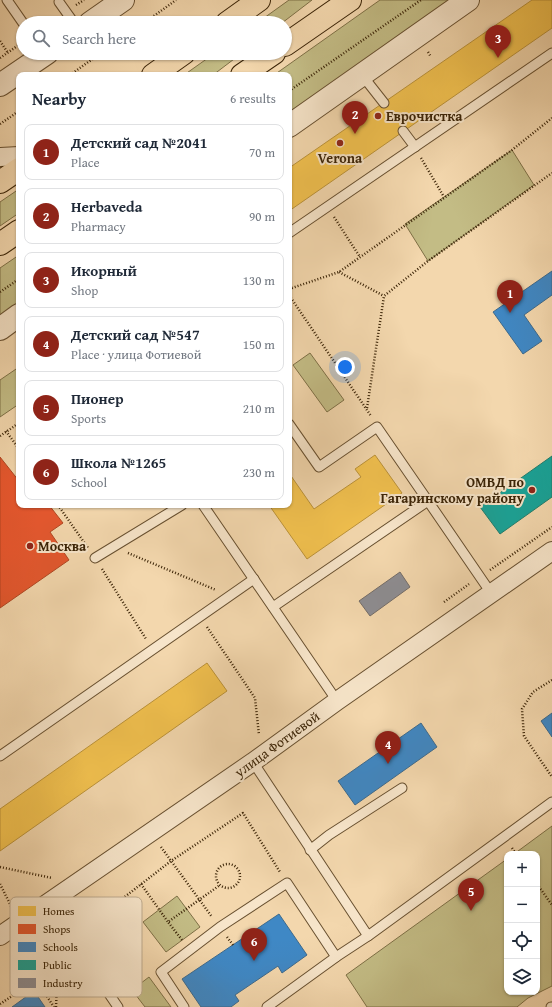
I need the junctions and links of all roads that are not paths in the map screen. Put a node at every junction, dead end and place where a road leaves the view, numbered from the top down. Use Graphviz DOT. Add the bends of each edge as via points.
graph roads {
  1 [pos="7,0"];
  2 [pos="123,0"];
  3 [pos="259,0"];
  4 [pos="350,0"];
  5 [pos="468,0"];
  6 [pos="59,2"];
  7 [pos="18,16"];
  8 [pos="69,16"];
  9 [pos="100,16"];
  10 [pos="237,16"];
  11 [pos="292,40"];
  12 [pos="552,53"];
  13 [pos="37,60"];
  14 [pos="174,60"];
  15 [pos="265,60"];
  16 [pos="20,72"];
  17 [pos="157,72"];
  18 [pos="249,72"];
  19 [pos="16,75"];
  20 [pos="362,75"];
  21 [pos="0,86"];
  22 [pos="384,103"];
  23 [pos="292,124"];
  24 [pos="404,131"];
  25 [pos="415,147"];
  26 [pos="16,156"];
  27 [pos="0,157"];
  28 [pos="16,171"];
  29 [pos="0,182"];
  30 [pos="292,232"];
  31 [pos="16,233"];
  32 [pos="0,244"];
  33 [pos="16,317"];
  34 [pos="0,329"];
  35 [pos="292,428"];
  36 [pos="428,501"];
  37 [pos="177,508"];
  38 [pos="205,508"];
  39 [pos="552,551"];
  40 [pos="95,558"];
  41 [pos="254,580"];
  42 [pos="491,593"];
  43 [pos="273,607"];
  44 [pos="337,700"];
  45 [pos="0,756"];
  46 [pos="253,762"];
  47 [pos="402,788"];
  48 [pos="552,802"];
  49 [pos="310,850"];
  50 [pos="56,897"];
  51 [pos="10,929"];
  52 [pos="0,936"];
  53 [pos="368,936"];
  54 [pos="336,957"];
  55 [pos="108,997"];
  56 [pos="114,1006"];
  57 [pos="184,1007"];
  58 [pos="268,1007"];
  1 -- 7 [label="lane"];
  2 -- 9 [label="street"];
  3 -- 10 [label="main road"];
  4 -- 11 [label="main road"];
  5 -- 20 [label="street"];
  6 -- 8 [label="lane"];
  12 -- 25 [label="lane"];
  13 -- 16 [label="street"];
  14 -- 17 [label="main road"];
  15 -- 18 [label="main road"];
  19 -- 21 [label="street"];
  20 -- 22 [label="lane"];
  20 -- 23 [label="street"];
  24 -- 25 [label="lane"];
  25 -- 30 [label="lane"];
  26 -- 27 [label="street"];
  28 -- 29 [label="main road"];
  31 -- 32 [label="main road"];
  33 -- 34 [label="street"];
  35 -- 36 [label="lane" via="319,467 377,427"];
  36 -- 42 [label="lane"];
  36 -- 43 [label="lane"];
  37 -- 40 [label="lane"];
  38 -- 41 [label="lane"];
  39 -- 42 [label="street, улица Фотиевой"];
  41 -- 43 [label="lane"];
  41 -- 45 [label="lane"];
  42 -- 44 [label="street, улица Фотиевой"];
  43 -- 44 [label="lane"];
  44 -- 46 [label="street, улица Фотиевой"];
  46 -- 49 [label="lane"];
  46 -- 50 [label="street, улица Фотиевой"];
  47 -- 49 [label="lane"];
  48 -- 53 [label="lane"];
  49 -- 53 [label="lane"];
  51 -- 52 [label="street, улица Фотиевой"];
  53 -- 54 [label="lane"];
  54 -- 57 [label="lane" via="287,883 220,927 161,972"];
  54 -- 58 [label="lane"];
  55 -- 56 [label="lane"];
}
